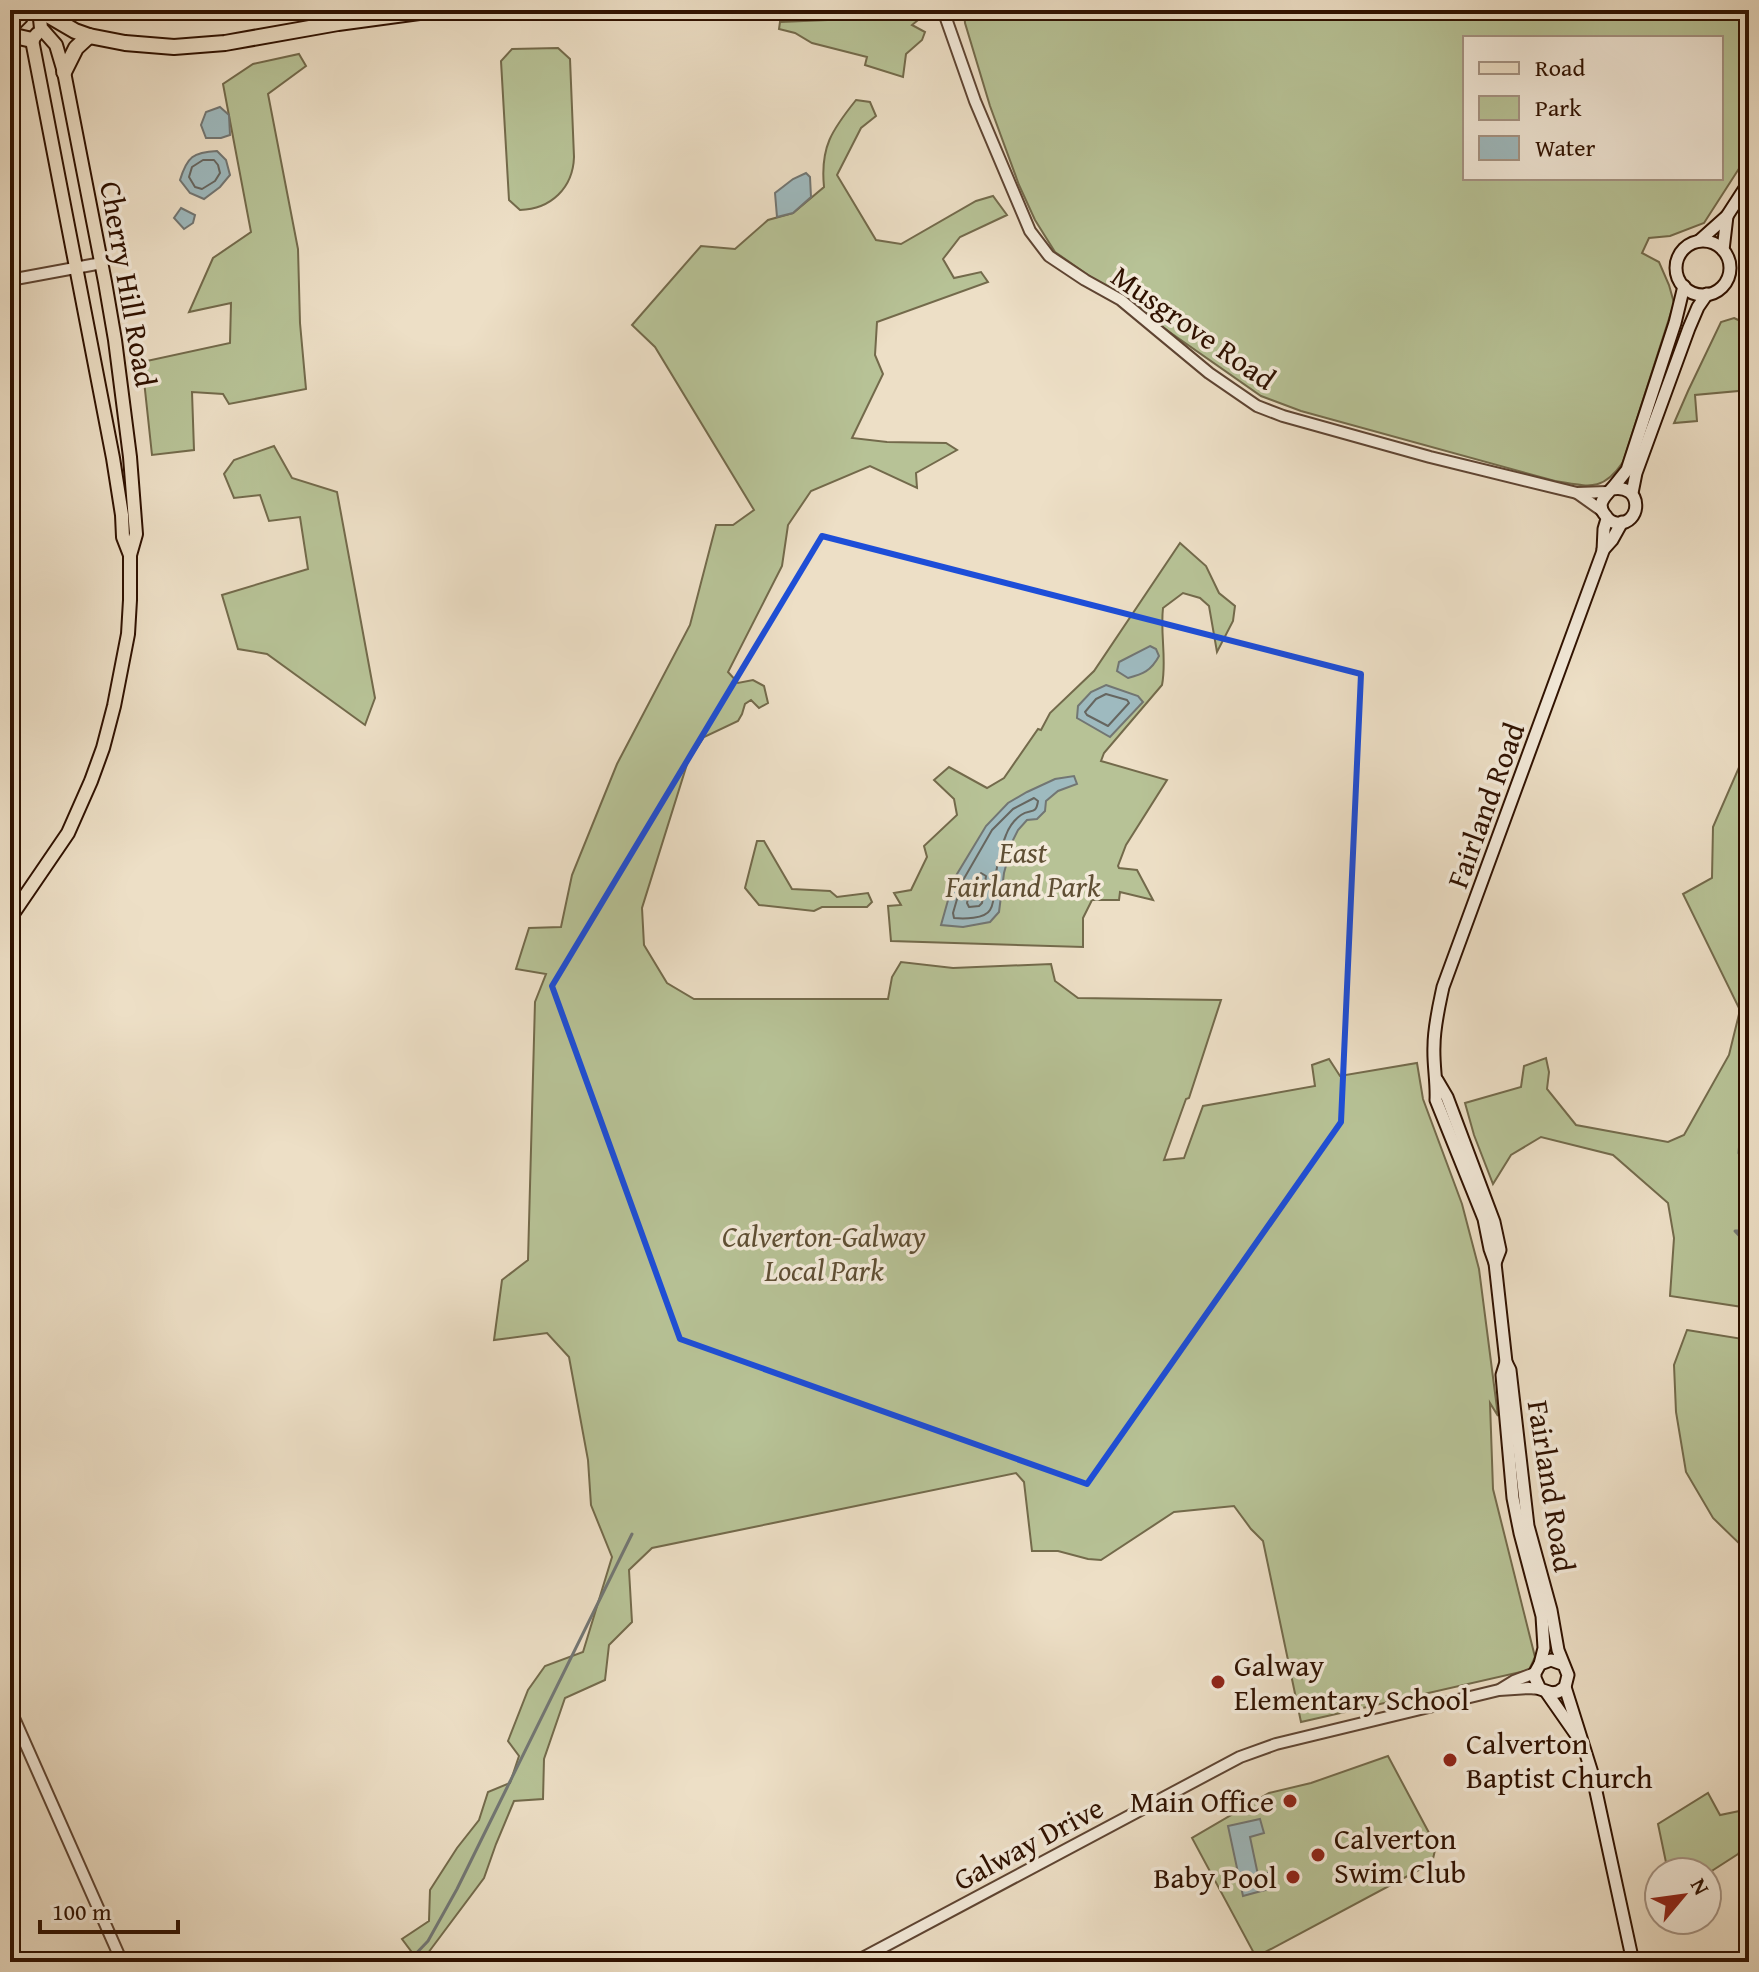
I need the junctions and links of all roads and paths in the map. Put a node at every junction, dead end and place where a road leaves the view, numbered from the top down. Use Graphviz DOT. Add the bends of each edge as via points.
graph roads {
  1 [pos="434,10"];
  2 [pos="943,10"];
  3 [pos="38,22"];
  4 [pos="10,35"];
  5 [pos="89,36"];
  6 [pos="64,72"];
  7 [pos="1749,182"];
  8 [pos="1727,216"];
  9 [pos="1699,241"];
  10 [pos="1723,250"];
  11 [pos="102,263"];
  12 [pos="77,267"];
  13 [pos="10,280"];
  14 [pos="1684,286"];
  15 [pos="1707,294"];
  16 [pos="1609,490"];
  17 [pos="1577,493"];
  18 [pos="1632,493"];
  19 [pos="1604,514"];
  20 [pos="1622,522"];
  21 [pos="1603,551"];
  22 [pos="130,555"];
  23 [pos="10,918"];
  24 [pos="1506,1362"];
  25 [pos="1562,1664"];
  26 [pos="1538,1668"];
  27 [pos="1565,1687"];
  28 [pos="1499,1690"];
  29 [pos="1544,1691"];
  30 [pos="10,1709"];
  31 [pos="1582,1743"];
  32 [pos="122,1962"];
  33 [pos="855,1962"];
  34 [pos="1633,1962"];
  1 -- 5 [label="highway" via="187,46"];
  2 -- 17 [label="street, Musgrove Road" via="1030,231 1049,256 1121,300 1257,406"];
  3 -- 4 [label="highway"];
  3 -- 5 [label="highway" via="60,22"];
  3 -- 6 [label="main road, Cherry Hill Road" via="56,45"];
  3 -- 12 [label="main road, Cherry Hill Road"];
  5 -- 6 [label="highway"];
  6 -- 11 [label="main road, Cherry Hill Road"];
  7 -- 8 [label="main road"];
  8 -- 9 [label="main road"];
  8 -- 10 [label="main road"];
  9 -- 10 [label="main road"];
  9 -- 14 [label="main road" via="1683,250 1677,263"];
  10 -- 15 [label="main road" via="1728,278"];
  11 -- 12 [label="street"];
  11 -- 22 [label="main road, Cherry Hill Road" via="130,457 136,534"];
  12 -- 13 [label="street"];
  12 -- 22 [label="main road, Cherry Hill Road"];
  14 -- 15 [label="main road"];
  14 -- 16 [label="main road" via="1627,470"];
  15 -- 18 [label="main road" via="1689,328"];
  16 -- 17 [label="street, Musgrove Road"];
  16 -- 18 [label="main road"];
  16 -- 19 [label="main road" via="1602,498"];
  17 -- 19 [label="street, Musgrove Road"];
  18 -- 20 [label="main road" via="1636,508"];
  19 -- 20 [label="main road"];
  19 -- 21 [label="main road, Fairland Road"];
  20 -- 21 [label="main road, Fairland Road"];
  21 -- 24 [label="main road, Fairland Road" via="1443,987 1437,1016 1437,1080 1494,1222 1500,1250 1495,1263"];
  22 -- 23 [label="main road, Cherry Hill Road" via="128,634 103,748 68,833"];
  24 -- 25 [label="main road, Fairland Road" via="1528,1526"];
  24 -- 26 [label="main road, Fairland Road" via="1502,1375 1513,1498 1542,1616 1544,1648"];
  25 -- 26 [label="main road" via="1551,1660"];
  25 -- 27 [label="main road" via="1568,1675"];
  26 -- 28 [label="street, Galway Drive"];
  26 -- 29 [label="main road" via="1536,1683"];
  27 -- 29 [label="main road"];
  27 -- 31 [label="main road"];
  28 -- 29 [label="street, Galway Drive"];
  28 -- 33 [label="street, Galway Drive" via="1240,1757"];
  29 -- 31 [label="main road"];
  30 -- 32 [label="street"];
  31 -- 34 [label="main road"];
}
